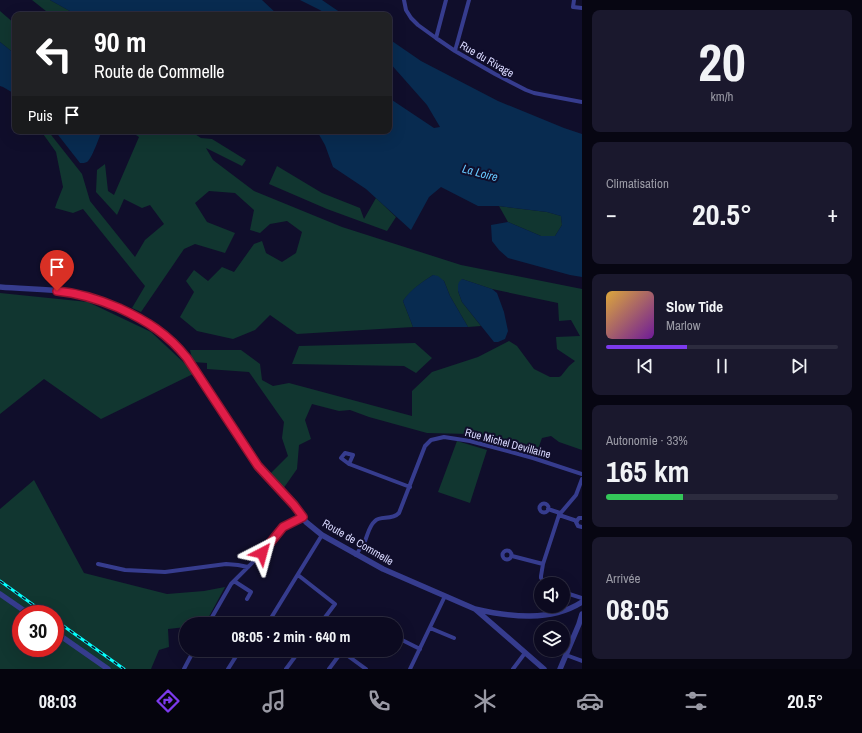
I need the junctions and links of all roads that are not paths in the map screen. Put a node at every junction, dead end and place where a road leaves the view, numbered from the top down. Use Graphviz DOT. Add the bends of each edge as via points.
graph roads {
  1 [pos="404,0"];
  2 [pos="446,0"];
  3 [pos="468,0"];
  4 [pos="574,0"];
  5 [pos="582,8"];
  6 [pos="436,38"];
  7 [pos="455,51"];
  8 [pos="582,102"];
  9 [pos="0,287"];
  10 [pos="349,464"];
  11 [pos="582,474"];
  12 [pos="582,479"];
  13 [pos="410,487"];
  14 [pos="548,509"];
  15 [pos="559,514"];
  16 [pos="303,517"];
  17 [pos="582,518"];
  18 [pos="577,521"];
  19 [pos="582,527"];
  20 [pos="322,535"];
  21 [pos="356,555"];
  22 [pos="512,556"];
  23 [pos="98,564"];
  24 [pos="543,564"];
  25 [pos="248,567"];
  26 [pos="298,575"];
  27 [pos="541,577"];
  28 [pos="234,581"];
  29 [pos="0,594"];
  30 [pos="570,594"];
  31 [pos="445,596"];
  32 [pos="582,598"];
  33 [pos="247,599"];
  34 [pos="582,602"];
  35 [pos="16,605"];
  36 [pos="475,609"];
  37 [pos="582,614"];
  38 [pos="212,617"];
  39 [pos="272,617"];
  40 [pos="325,617"];
  41 [pos="581,624"];
  42 [pos="430,628"];
  43 [pos="64,638"];
  44 [pos="454,638"];
  45 [pos="403,640"];
  46 [pos="570,647"];
  47 [pos="420,649"];
  48 [pos="525,653"];
  49 [pos="570,656"];
  50 [pos="190,657"];
  51 [pos="236,657"];
  52 [pos="295,657"];
  53 [pos="565,657"];
  54 [pos="582,661"];
  55 [pos="108,669"];
  56 [pos="184,669"];
  57 [pos="228,669"];
  58 [pos="286,669"];
  59 [pos="329,669"];
  60 [pos="366,669"];
  61 [pos="410,669"];
  62 [pos="513,669"];
  63 [pos="544,669"];
  64 [pos="560,669"];
  1 -- 6 [label="street, Rue du Rivage" via="411,18"];
  2 -- 6 [label="street"];
  3 -- 7 [label="street"];
  4 -- 5 [label="street" via="573,7"];
  6 -- 7 [label="street, Rue du Rivage"];
  7 -- 8 [label="street, Rue du Rivage" via="526,90 539,95"];
  9 -- 16 [label="street, Route de Commelle" via="71,292 87,296 156,327 187,358 258,466"];
  10 -- 13 [label="street"];
  11 -- 13 [label="street, Rue Michel Devillaine" via="470,440 444,437 431,440 426,446"];
  12 -- 15 [label="street" via="576,496"];
  13 -- 21 [label="street, Rue Michel Devillaine" via="399,513 392,518 374,521"];
  14 -- 15 [label="street"];
  15 -- 18 [label="street"];
  15 -- 24 [label="street"];
  16 -- 20 [label="street, Route de Commelle"];
  16 -- 25 [label="street" via="283,527"];
  17 -- 18 [label="street"];
  18 -- 19 [label="street" via="577,525"];
  20 -- 21 [label="street, Route de Commelle"];
  20 -- 26 [label="street"];
  21 -- 31 [label="street, Route de Commelle"];
  22 -- 24 [label="street"];
  23 -- 25 [label="street" via="125,570 165,572 226,564"];
  24 -- 27 [label="street"];
  25 -- 28 [label="street"];
  26 -- 39 [label="street"];
  26 -- 40 [label="street" via="335,604"];
  28 -- 33 [label="street" via="251,592"];
  28 -- 38 [label="street"];
  29 -- 35 [label="street"];
  30 -- 32 [label="street"];
  31 -- 36 [label="street, Route de Commelle"];
  31 -- 42 [label="street"];
  34 -- 36 [label="street" via="566,611 541,616 508,615"];
  36 -- 48 [label="street, Route de Commelle"];
  37 -- 41 [label="street"];
  41 -- 46 [label="street"];
  42 -- 44 [label="street"];
  42 -- 47 [label="street"];
  43 -- 55 [label="street"];
  45 -- 47 [label="street"];
  47 -- 61 [label="street"];
  48 -- 62 [label="street"];
  48 -- 63 [label="street, Route de Commelle"];
  49 -- 54 [label="street"];
  50 -- 56 [label="street"];
  51 -- 57 [label="street"];
  52 -- 58 [label="street"];
  53 -- 64 [label="street"];
  59 -- 60 [label="street" via="340,654 344,653"];
}
